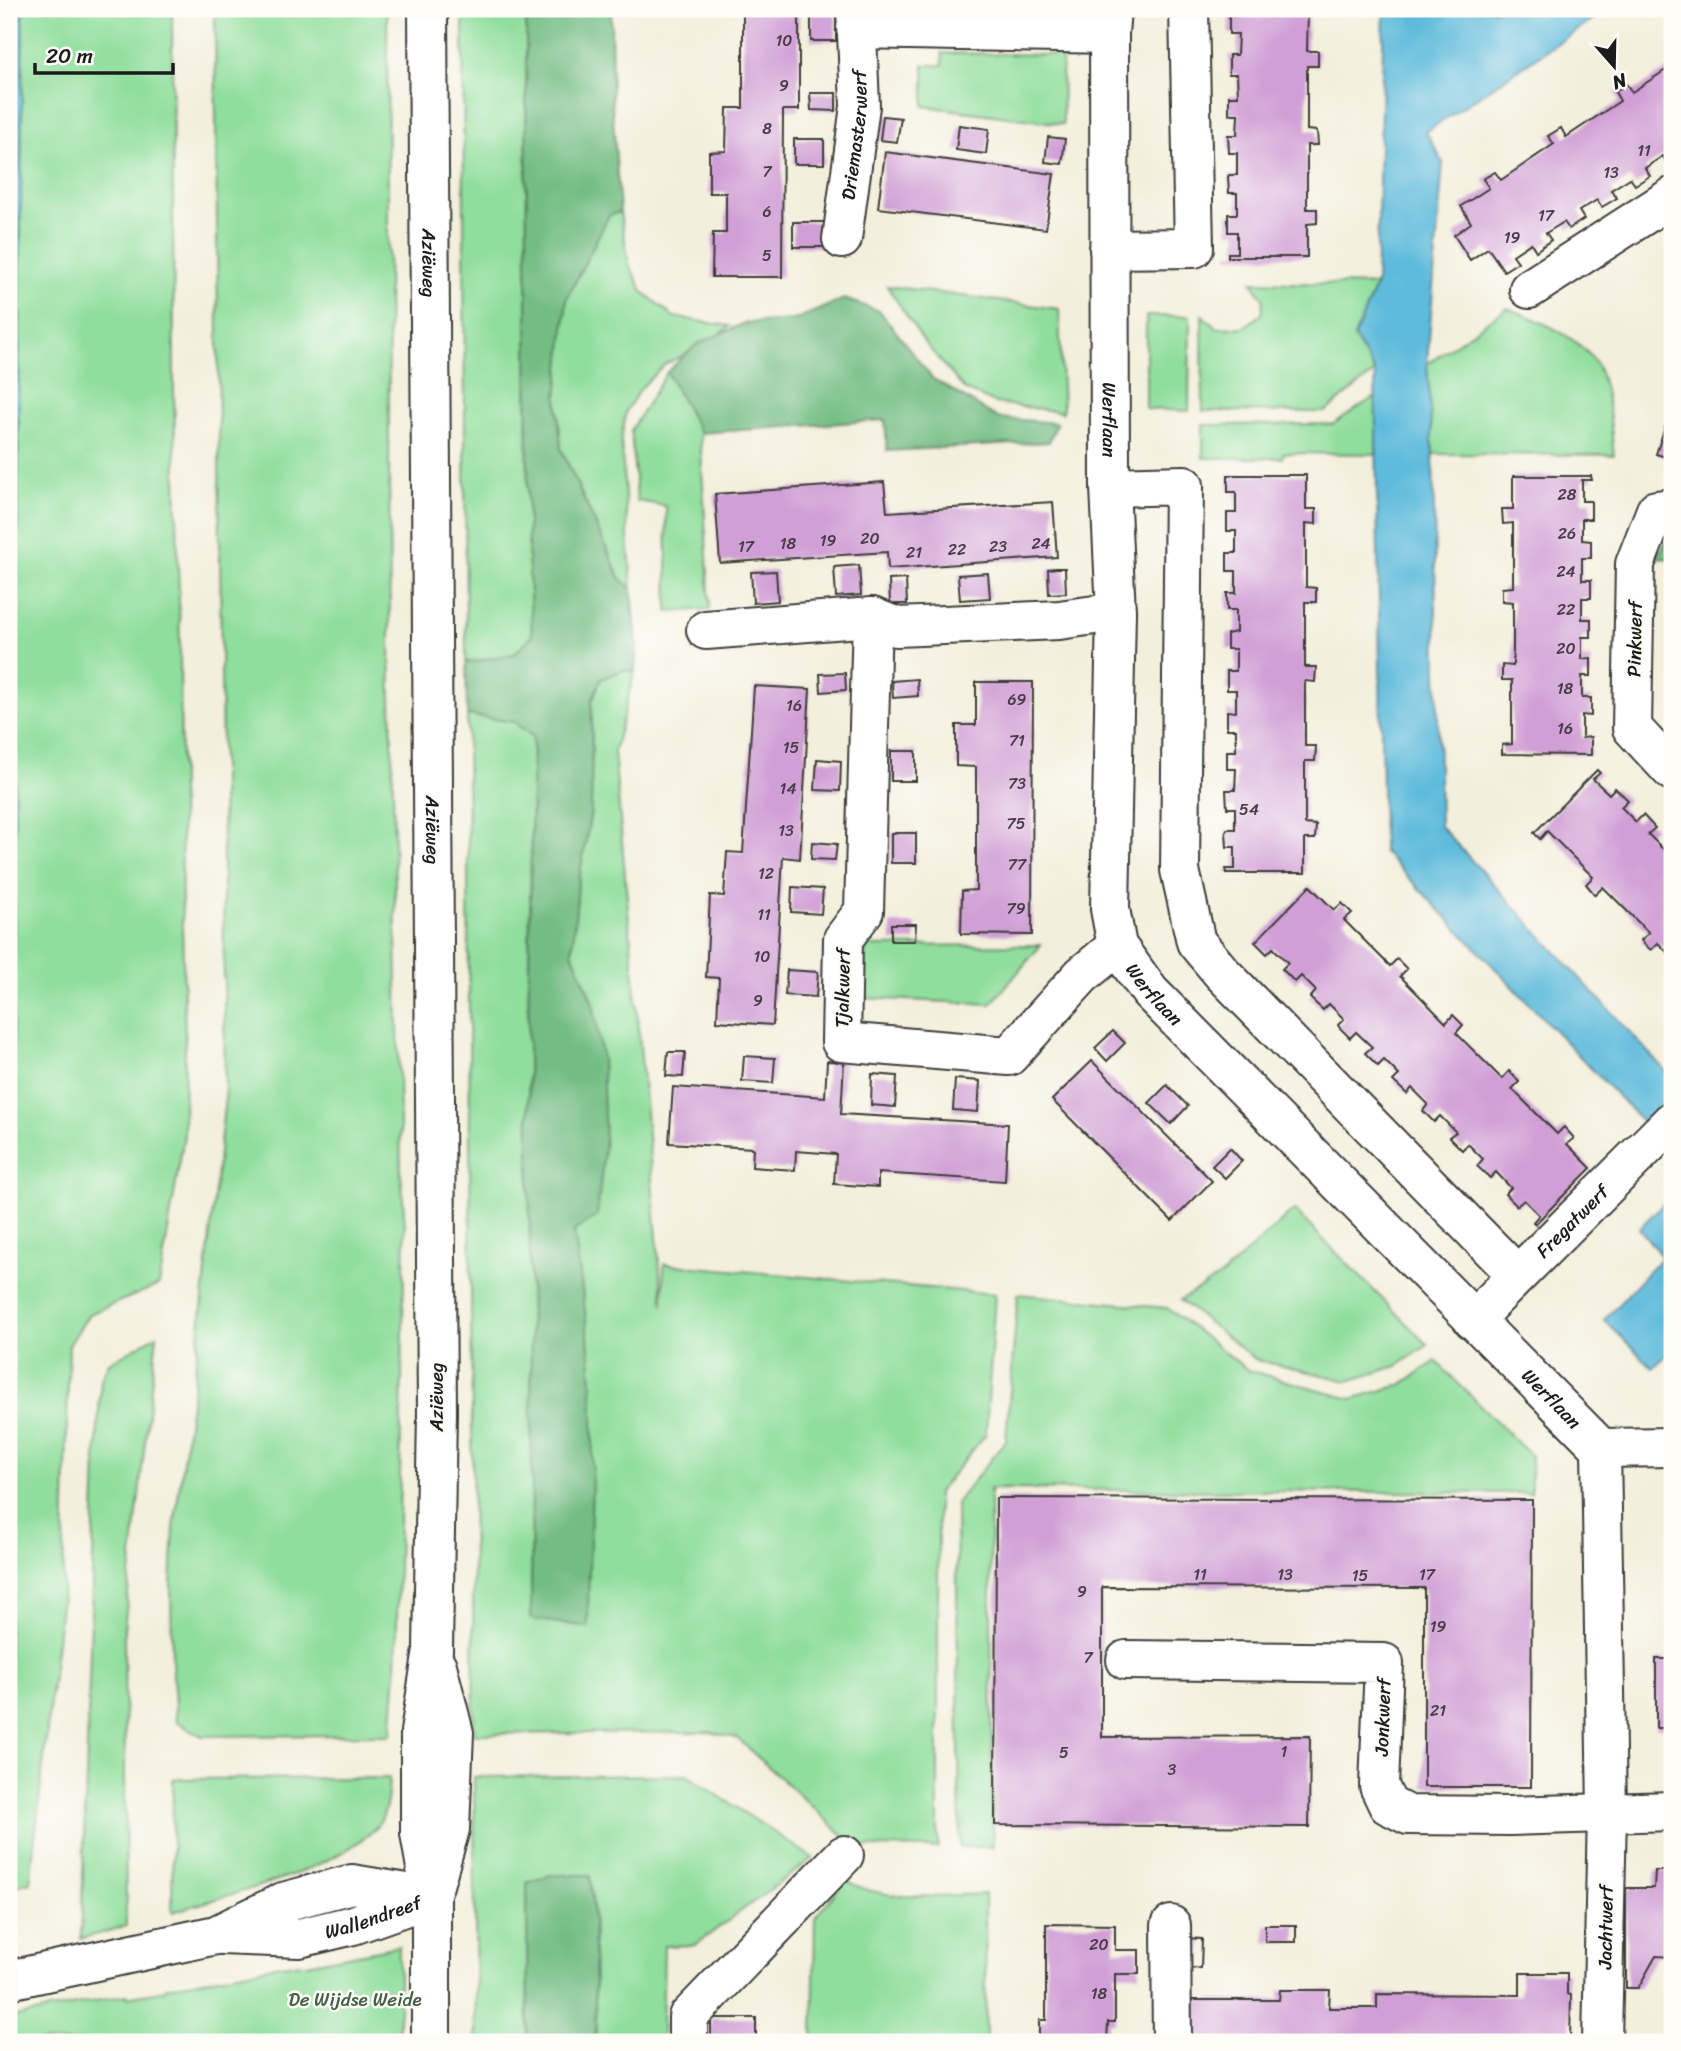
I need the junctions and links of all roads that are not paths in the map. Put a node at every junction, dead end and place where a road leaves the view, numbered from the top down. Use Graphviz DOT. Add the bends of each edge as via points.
graph roads {
  1 [pos="428,9"];
  2 [pos="1189,9"];
  3 [pos="856,19"];
  4 [pos="1110,21"];
  5 [pos="1672,197"];
  6 [pos="842,239"];
  7 [pos="1109,249"];
  8 [pos="1529,289"];
  9 [pos="1110,487"];
  10 [pos="1672,508"];
  11 [pos="1116,612"];
  12 [pos="872,618"];
  13 [pos="706,630"];
  14 [pos="1672,771"];
  15 [pos="1117,946"];
  16 [pos="1672,1121"];
  17 [pos="1517,1275"];
  18 [pos="1473,1320"];
  19 [pos="1672,1447"];
  20 [pos="1601,1448"];
  21 [pos="1126,1660"];
  22 [pos="1672,1811"];
  23 [pos="1607,1812"];
  24 [pos="844,1855"];
  25 [pos="431,1897"];
  26 [pos="1171,1925"];
  27 [pos="9,1980"];
  28 [pos="431,2042"];
  29 [pos="688,2042"];
  30 [pos="1172,2042"];
  31 [pos="1602,2042"];
  1 -- 25 [label="street, Aziëweg" via="437,1412 433,1650 437,1733 436,1772 420,1833"];
  2 -- 7 [label="street" via="1194,248"];
  3 -- 4 [label="street, Driemasterwerf"];
  3 -- 6 [label="street, Driemasterwerf" via="860,106"];
  4 -- 7 [label="street, Werflaan"];
  5 -- 8 [label="street"];
  7 -- 9 [label="street, Werflaan"];
  9 -- 11 [label="street, Werflaan"];
  9 -- 17 [label="street" via="1184,485 1180,870 1196,942"];
  10 -- 14 [label="street, Pinkwerf" via="1656,510 1635,564 1632,729"];
  11 -- 12 [label="street" via="1059,620 897,627"];
  11 -- 15 [label="street, Werflaan" via="1110,909"];
  12 -- 13 [label="street"];
  12 -- 15 [label="street, Tjalkwerf" via="864,911 843,939 841,1042 1009,1056 1082,975"];
  15 -- 18 [label="street, Werflaan" via="1150,992"];
  16 -- 17 [label="street, Fregatwerf"];
  17 -- 18 [label="street, Fregatwerf"];
  18 -- 20 [label="street, Werflaan"];
  19 -- 20 [label="street"];
  20 -- 23 [label="street"];
  21 -- 23 [label="street, Jonkwerf" via="1384,1663 1379,1786 1388,1805 1408,1815"];
  22 -- 23 [label="street"];
  23 -- 31 [label="street, Jachtwerf"];
  24 -- 29 [label="street" via="688,2017"];
  25 -- 27 [label="street, Wallendreef" via="353,1925 299,1938 216,1935"];
  25 -- 28 [label="street, Aziëweg"];
  26 -- 30 [label="street"];
}
